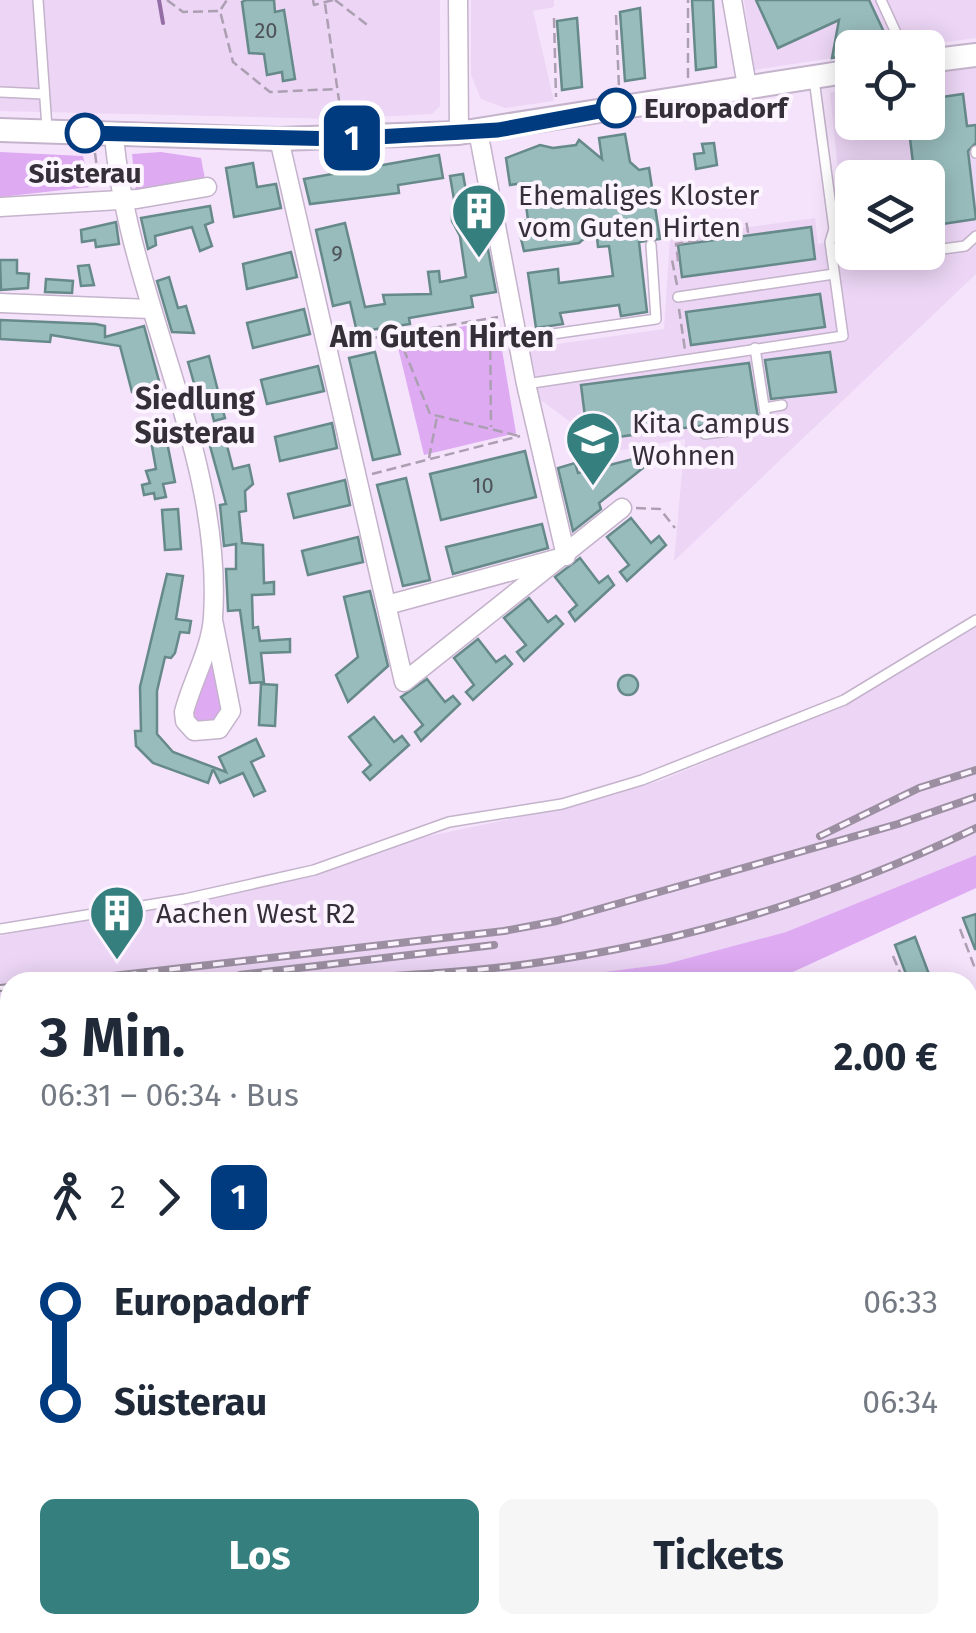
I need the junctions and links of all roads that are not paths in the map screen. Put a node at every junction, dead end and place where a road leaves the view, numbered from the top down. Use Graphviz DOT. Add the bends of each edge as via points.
graph roads {
  1 [pos="38,0"];
  2 [pos="458,0"];
  3 [pos="732,0"];
  4 [pos="882,0"];
  5 [pos="895,30"];
  6 [pos="976,54"];
  7 [pos="945,59"];
  8 [pos="835,73"];
  9 [pos="813,76"];
  10 [pos="746,86"];
  11 [pos="0,92"];
  12 [pos="44,94"];
  13 [pos="0,130"];
  14 [pos="47,131"];
  15 [pos="469,132"];
  16 [pos="114,135"];
  17 [pos="279,139"];
  18 [pos="206,187"];
  19 [pos="123,200"];
  20 [pos="0,207"];
  21 [pos="834,229"];
  22 [pos="976,236"];
  23 [pos="651,246"];
  24 [pos="945,249"];
  25 [pos="834,274"];
  26 [pos="678,298"];
  27 [pos="0,302"];
  28 [pos="150,309"];
  29 [pos="518,339"];
  30 [pos="755,348"];
  31 [pos="526,384"];
  32 [pos="782,405"];
  33 [pos="765,408"];
  34 [pos="705,434"];
  35 [pos="622,508"];
  36 [pos="566,556"];
  37 [pos="387,604"];
  38 [pos="213,620"];
  39 [pos="976,620"];
  40 [pos="0,929"];
  1 -- 12 [label="lane"];
  2 -- 15 [label="street"];
  3 -- 10 [label="street"];
  4 -- 5 [label="lane"];
  6 -- 7 [label="street"];
  8 -- 9 [label="street"];
  9 -- 10 [label="street"];
  9 -- 21 [label="lane"];
  10 -- 15 [label="street"];
  11 -- 12 [label="lane"];
  12 -- 14 [label="lane"];
  13 -- 14 [label="street"];
  14 -- 16 [label="street"];
  15 -- 17 [label="street"];
  15 -- 29 [label="street"];
  16 -- 17 [label="street"];
  16 -- 19 [label="street"];
  17 -- 37 [label="street"];
  18 -- 19 [label="street"];
  19 -- 20 [label="street"];
  19 -- 28 [label="street"];
  21 -- 25 [label="lane"];
  22 -- 24 [label="lane" via="965,246"];
  23 -- 29 [label="lane" via="656,319"];
  25 -- 26 [label="lane"];
  25 -- 30 [label="lane" via="842,336"];
  27 -- 28 [label="street"];
  28 -- 38 [label="street" via="200,489"];
  29 -- 31 [label="street"];
  30 -- 31 [label="lane"];
  30 -- 33 [label="lane"];
  31 -- 36 [label="street"];
  32 -- 33 [label="lane"];
  33 -- 34 [label="lane" via="768,426"];
  35 -- 36 [label="street"];
  36 -- 37 [label="street"];
  36 -- 37 [label="street" via="404,682"];
  38 -- 38 [label="street" via="184,712 188,727 208,732 226,725 232,711"];
  39 -- 40 [label="lane" via="844,700 642,780 562,804 449,822 277,878"];
}
